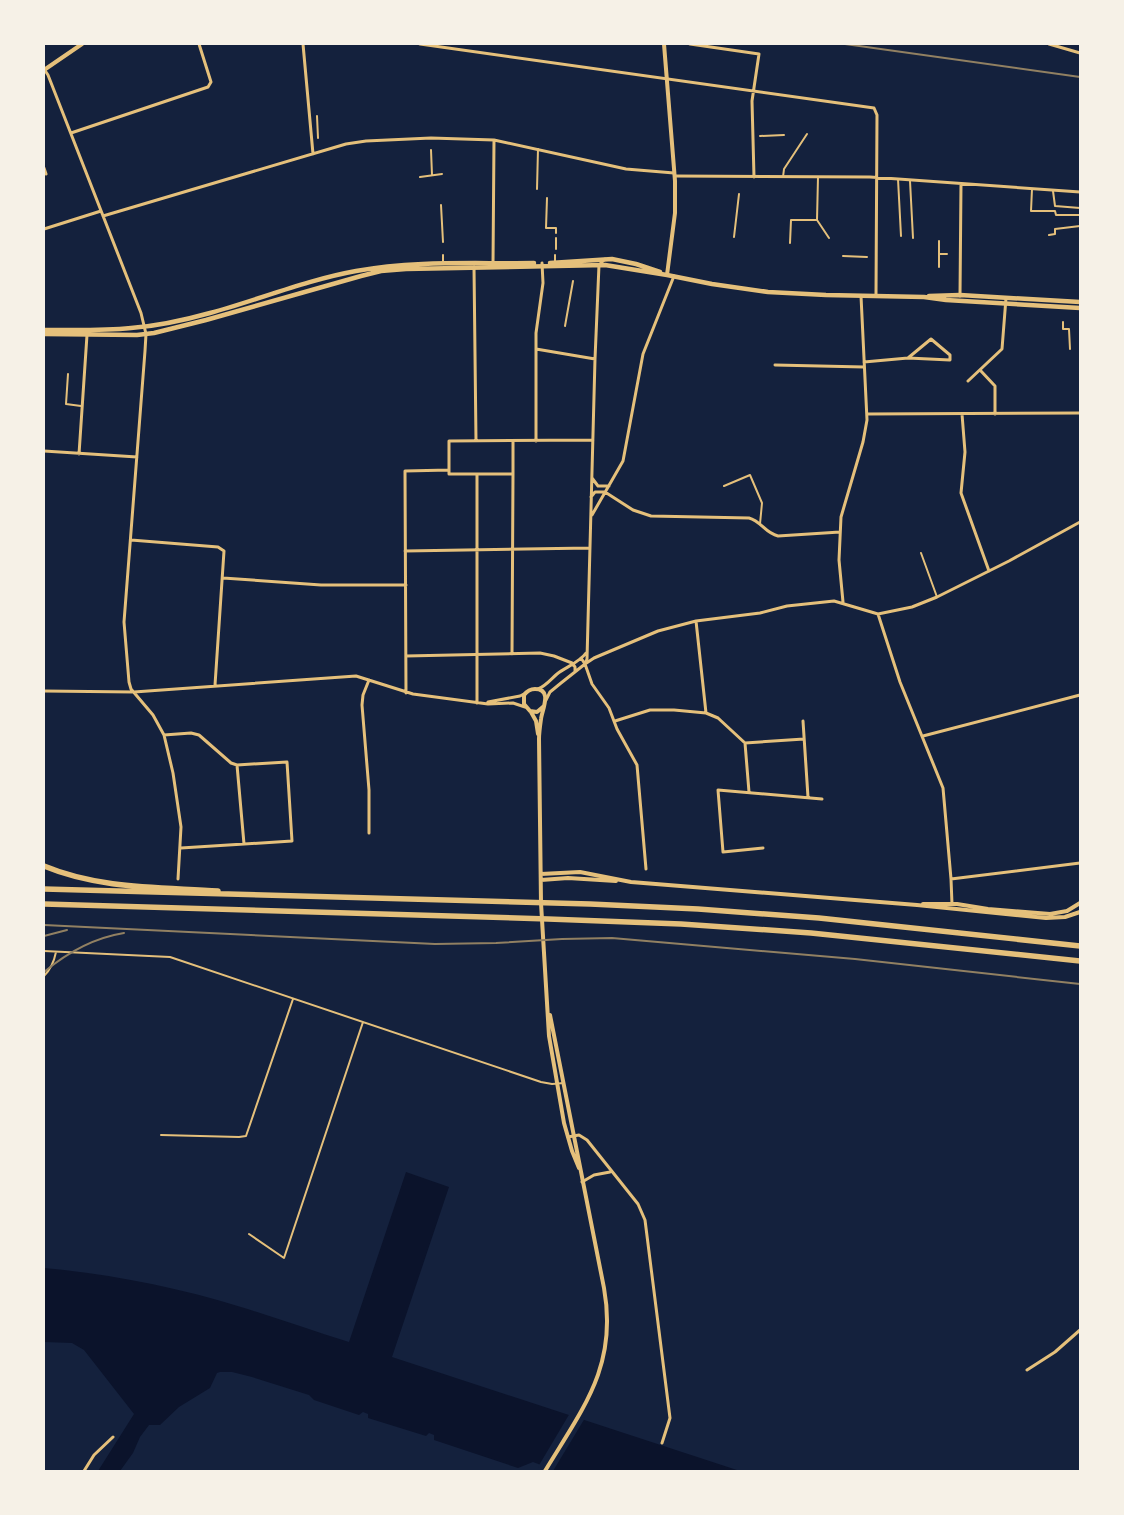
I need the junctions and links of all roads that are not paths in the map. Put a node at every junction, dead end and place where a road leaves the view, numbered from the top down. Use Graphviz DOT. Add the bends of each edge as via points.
graph roads {
  1 [pos="82,44"];
  2 [pos="199,44"];
  3 [pos="303,44"];
  4 [pos="420,44"];
  5 [pos="664,44"];
  6 [pos="690,44"];
  7 [pos="1049,44"];
  8 [pos="1080,53"];
  9 [pos="44,69"];
  10 [pos="666,80"];
  11 [pos="753,90"];
  12 [pos="317,116"];
  13 [pos="70,133"];
  14 [pos="807,134"];
  15 [pos="784,135"];
  16 [pos="760,136"];
  17 [pos="318,138"];
  18 [pos="431,138"];
  19 [pos="494,140"];
  20 [pos="431,143"];
  21 [pos="319,147"];
  22 [pos="538,149"];
  23 [pos="431,150"];
  24 [pos="319,152"];
  25 [pos="313,154"];
  26 [pos="44,168"];
  27 [pos="46,174"];
  28 [pos="442,174"];
  29 [pos="674,174"];
  30 [pos="432,175"];
  31 [pos="420,177"];
  32 [pos="740,177"];
  33 [pos="754,177"];
  34 [pos="783,177"];
  35 [pos="818,177"];
  36 [pos="876,178"];
  37 [pos="898,180"];
  38 [pos="910,180"];
  39 [pos="740,182"];
  40 [pos="961,184"];
  41 [pos="536,189"];
  42 [pos="1032,189"];
  43 [pos="1053,190"];
  44 [pos="1080,192"];
  45 [pos="739,194"];
  46 [pos="547,198"];
  47 [pos="441,205"];
  48 [pos="1080,208"];
  49 [pos="101,211"];
  50 [pos="1080,215"];
  51 [pos="103,216"];
  52 [pos="817,220"];
  53 [pos="1080,226"];
  54 [pos="44,229"];
  55 [pos="556,233"];
  56 [pos="1050,235"];
  57 [pos="901,236"];
  58 [pos="734,237"];
  59 [pos="556,238"];
  60 [pos="829,238"];
  61 [pos="913,238"];
  62 [pos="939,241"];
  63 [pos="442,242"];
  64 [pos="790,243"];
  65 [pos="556,249"];
  66 [pos="556,254"];
  67 [pos="939,254"];
  68 [pos="947,254"];
  69 [pos="955,254"];
  70 [pos="961,254"];
  71 [pos="443,255"];
  72 [pos="843,256"];
  73 [pos="867,257"];
  74 [pos="605,259"];
  75 [pos="474,262"];
  76 [pos="555,263"];
  77 [pos="493,265"];
  78 [pos="542,265"];
  79 [pos="576,265"];
  80 [pos="599,265"];
  81 [pos="443,266"];
  82 [pos="939,267"];
  83 [pos="474,268"];
  84 [pos="574,273"];
  85 [pos="667,275"];
  86 [pos="674,276"];
  87 [pos="573,281"];
  88 [pos="861,296"];
  89 [pos="876,296"];
  90 [pos="960,298"];
  91 [pos="1006,300"];
  92 [pos="1080,302"];
  93 [pos="1063,304"];
  94 [pos="1080,308"];
  95 [pos="1063,313"];
  96 [pos="1063,322"];
  97 [pos="145,326"];
  98 [pos="566,326"];
  99 [pos="44,330"];
  100 [pos="87,332"];
  101 [pos="44,334"];
  102 [pos="146,334"];
  103 [pos="536,349"];
  104 [pos="1070,349"];
  105 [pos="908,358"];
  106 [pos="595,359"];
  107 [pos="864,362"];
  108 [pos="775,365"];
  109 [pos="864,367"];
  110 [pos="980,370"];
  111 [pos="68,374"];
  112 [pos="968,381"];
  113 [pos="81,406"];
  114 [pos="1080,413"];
  115 [pos="867,414"];
  116 [pos="962,414"];
  117 [pos="995,414"];
  118 [pos="536,440"];
  119 [pos="593,440"];
  120 [pos="476,441"];
  121 [pos="513,441"];
  122 [pos="44,452"];
  123 [pos="79,454"];
  124 [pos="137,457"];
  125 [pos="449,470"];
  126 [pos="477,474"];
  127 [pos="513,474"];
  128 [pos="592,475"];
  129 [pos="609,486"];
  130 [pos="724,486"];
  131 [pos="605,492"];
  132 [pos="591,497"];
  133 [pos="1080,522"];
  134 [pos="760,524"];
  135 [pos="590,525"];
  136 [pos="840,532"];
  137 [pos="131,540"];
  138 [pos="590,548"];
  139 [pos="513,549"];
  140 [pos="477,550"];
  141 [pos="405,551"];
  142 [pos="921,553"];
  143 [pos="989,571"];
  144 [pos="223,578"];
  145 [pos="406,585"];
  146 [pos="937,597"];
  147 [pos="843,602"];
  148 [pos="878,614"];
  149 [pos="696,621"];
  150 [pos="586,652"];
  151 [pos="512,654"];
  152 [pos="477,655"];
  153 [pos="406,656"];
  154 [pos="581,658"];
  155 [pos="572,663"];
  156 [pos="585,664"];
  157 [pos="575,671"];
  158 [pos="369,680"];
  159 [pos="215,685"];
  160 [pos="536,689"];
  161 [pos="44,691"];
  162 [pos="134,692"];
  163 [pos="406,693"];
  164 [pos="526,693"];
  165 [pos="1080,695"];
  166 [pos="546,701"];
  167 [pos="477,703"];
  168 [pos="544,706"];
  169 [pos="525,707"];
  170 [pos="530,711"];
  171 [pos="706,713"];
  172 [pos="614,721"];
  173 [pos="803,721"];
  174 [pos="164,735"];
  175 [pos="923,736"];
  176 [pos="539,739"];
  177 [pos="804,740"];
  178 [pos="745,743"];
  179 [pos="237,765"];
  180 [pos="749,793"];
  181 [pos="808,798"];
  182 [pos="822,799"];
  183 [pos="369,834"];
  184 [pos="244,844"];
  185 [pos="181,848"];
  186 [pos="763,848"];
  187 [pos="1080,863"];
  188 [pos="44,866"];
  189 [pos="646,869"];
  190 [pos="541,874"];
  191 [pos="178,879"];
  192 [pos="951,879"];
  193 [pos="541,880"];
  194 [pos="623,881"];
  195 [pos="44,889"];
  196 [pos="156,890"];
  197 [pos="44,904"];
  198 [pos="952,904"];
  199 [pos="1080,904"];
  200 [pos="917,905"];
  201 [pos="1080,912"];
  202 [pos="1080,946"];
  203 [pos="44,951"];
  204 [pos="56,952"];
  205 [pos="1080,961"];
  206 [pos="44,976"];
  207 [pos="293,999"];
  208 [pos="548,1009"];
  209 [pos="363,1022"];
  210 [pos="564,1082"];
  211 [pos="557,1084"];
  212 [pos="161,1134"];
  213 [pos="574,1136"];
  214 [pos="568,1137"];
  215 [pos="579,1168"];
  216 [pos="611,1172"];
  217 [pos="582,1182"];
  218 [pos="249,1234"];
  219 [pos="1080,1330"];
  220 [pos="1027,1370"];
  221 [pos="113,1437"];
  222 [pos="662,1443"];
  223 [pos="84,1471"];
  224 [pos="545,1471"];
  1 -- 9 [label="street"];
  2 -- 13 [label="street" via="211,82 208,87"];
  3 -- 25 [label="street"];
  4 -- 10 [label="street"];
  5 -- 10 [label="street"];
  6 -- 11 [label="street" via="759,54"];
  7 -- 8 [label="street"];
  9 -- 13 [label="street"];
  10 -- 11 [label="street"];
  10 -- 29 [label="street"];
  11 -- 33 [label="street"];
  11 -- 36 [label="street" via="874,108 877,115"];
  12 -- 17 [label="lane"];
  13 -- 49 [label="street"];
  14 -- 34 [label="lane" via="784,169"];
  15 -- 16 [label="lane"];
  18 -- 19 [label="street"];
  18 -- 20 [label="lane"];
  18 -- 24 [label="street" via="360,141"];
  19 -- 22 [label="street"];
  19 -- 77 [label="street"];
  21 -- 24 [label="lane"];
  22 -- 29 [label="street" via="626,169"];
  22 -- 41 [label="lane"];
  23 -- 30 [label="lane"];
  24 -- 25 [label="street"];
  25 -- 51 [label="street"];
  26 -- 27 [label="street"];
  28 -- 30 [label="lane"];
  29 -- 32 [label="street"];
  29 -- 85 [label="street" via="675,213"];
  30 -- 31 [label="lane"];
  32 -- 33 [label="street"];
  32 -- 39 [label="lane"];
  33 -- 34 [label="street"];
  34 -- 35 [label="street"];
  35 -- 36 [label="street"];
  35 -- 52 [label="lane"];
  36 -- 37 [label="street"];
  36 -- 89 [label="street"];
  37 -- 38 [label="street"];
  37 -- 57 [label="lane"];
  38 -- 40 [label="street"];
  38 -- 61 [label="lane"];
  40 -- 42 [label="street"];
  40 -- 70 [label="street"];
  42 -- 43 [label="street"];
  42 -- 50 [label="lane" via="1031,211"];
  43 -- 44 [label="street"];
  43 -- 48 [label="lane" via="1055,206"];
  45 -- 58 [label="lane"];
  46 -- 55 [label="lane" via="546,228 556,228"];
  47 -- 63 [label="lane"];
  49 -- 51 [label="street"];
  49 -- 54 [label="street"];
  51 -- 97 [label="street"];
  52 -- 60 [label="lane"];
  52 -- 64 [label="lane" via="791,220"];
  53 -- 56 [label="lane" via="1055,228 1056,234"];
  59 -- 65 [label="lane"];
  62 -- 67 [label="lane"];
  66 -- 76 [label="lane"];
  67 -- 68 [label="lane"];
  67 -- 82 [label="lane"];
  69 -- 70 [label="lane"];
  70 -- 90 [label="street"];
  71 -- 81 [label="lane"];
  72 -- 73 [label="lane"];
  74 -- 76 [label="main road"];
  74 -- 80 [label="street"];
  74 -- 85 [label="main road" via="636,264"];
  75 -- 77 [label="main road"];
  75 -- 81 [label="main road"];
  75 -- 83 [label="street"];
  76 -- 78 [label="main road"];
  77 -- 78 [label="main road"];
  77 -- 83 [label="main road"];
  78 -- 79 [label="main road"];
  78 -- 103 [label="street"];
  79 -- 80 [label="main road"];
  79 -- 84 [label="lane"];
  80 -- 85 [label="main road"];
  80 -- 106 [label="street"];
  81 -- 83 [label="main road"];
  81 -- 97 [label="main road" via="398,266 354,271 210,313"];
  81 -- 102 [label="main road" via="368,274"];
  83 -- 120 [label="street"];
  85 -- 86 [label="main road"];
  86 -- 88 [label="main road" via="768,292"];
  86 -- 129 [label="street" via="643,354 624,456"];
  87 -- 98 [label="lane"];
  88 -- 89 [label="main road"];
  88 -- 107 [label="street"];
  89 -- 90 [label="main road"];
  90 -- 91 [label="main road"];
  91 -- 93 [label="main road"];
  91 -- 110 [label="street" via="1002,350"];
  92 -- 93 [label="main road"];
  93 -- 94 [label="main road"];
  93 -- 95 [label="lane"];
  96 -- 104 [label="lane" via="1063,329 1069,329"];
  97 -- 100 [label="main road"];
  97 -- 102 [label="street"];
  99 -- 100 [label="main road"];
  100 -- 101 [label="main road"];
  100 -- 102 [label="main road"];
  100 -- 113 [label="street"];
  102 -- 124 [label="street"];
  103 -- 106 [label="street"];
  103 -- 118 [label="street"];
  105 -- 105 [label="street" via="931,339 950,355 950,360"];
  105 -- 107 [label="street"];
  106 -- 119 [label="street"];
  107 -- 109 [label="street"];
  108 -- 109 [label="street"];
  109 -- 115 [label="street"];
  110 -- 112 [label="street"];
  110 -- 117 [label="street" via="995,386"];
  111 -- 113 [label="lane" via="66,404"];
  113 -- 123 [label="street"];
  114 -- 117 [label="street"];
  115 -- 116 [label="street"];
  115 -- 136 [label="street" via="863,442 843,506"];
  116 -- 117 [label="street"];
  116 -- 143 [label="street" via="965,449 961,496"];
  118 -- 119 [label="street"];
  118 -- 121 [label="street"];
  119 -- 128 [label="street"];
  120 -- 121 [label="street"];
  120 -- 125 [label="street" via="449,441"];
  121 -- 127 [label="street"];
  122 -- 123 [label="street"];
  123 -- 124 [label="street"];
  124 -- 137 [label="street"];
  125 -- 126 [label="street" via="449,474"];
  125 -- 141 [label="street" via="405,471"];
  126 -- 127 [label="street"];
  126 -- 140 [label="street"];
  127 -- 139 [label="street"];
  128 -- 129 [label="street" via="596,485"];
  128 -- 132 [label="street"];
  129 -- 131 [label="street"];
  130 -- 134 [label="lane" via="750,475 762,503"];
  131 -- 132 [label="street" via="596,492"];
  131 -- 134 [label="street" via="648,516 749,518"];
  131 -- 135 [label="street" via="593,512"];
  132 -- 135 [label="street"];
  133 -- 143 [label="street"];
  134 -- 136 [label="street" via="778,536"];
  135 -- 138 [label="street"];
  136 -- 147 [label="street"];
  137 -- 144 [label="street" via="220,548 224,553"];
  137 -- 162 [label="street" via="124,627 128,682"];
  138 -- 139 [label="street"];
  138 -- 150 [label="street"];
  139 -- 140 [label="street"];
  139 -- 151 [label="street"];
  140 -- 141 [label="street"];
  140 -- 152 [label="street"];
  141 -- 145 [label="street"];
  142 -- 146 [label="lane"];
  143 -- 146 [label="street"];
  144 -- 145 [label="street" via="321,585"];
  144 -- 159 [label="street"];
  145 -- 153 [label="street"];
  146 -- 148 [label="street" via="912,607"];
  147 -- 148 [label="street"];
  147 -- 149 [label="street" via="787,606 760,613"];
  148 -- 175 [label="street" via="900,682"];
  149 -- 156 [label="street" via="647,635"];
  149 -- 171 [label="street"];
  150 -- 154 [label="street"];
  150 -- 156 [label="street"];
  151 -- 152 [label="street"];
  151 -- 155 [label="street" via="544,654"];
  152 -- 153 [label="street"];
  152 -- 167 [label="street"];
  153 -- 163 [label="street"];
  154 -- 155 [label="street"];
  154 -- 156 [label="street"];
  155 -- 157 [label="street"];
  155 -- 160 [label="street" via="542,688"];
  156 -- 157 [label="street"];
  156 -- 172 [label="street" via="592,684"];
  157 -- 166 [label="street" via="550,692"];
  158 -- 159 [label="street" via="347,676"];
  158 -- 163 [label="street"];
  158 -- 183 [label="street" via="362,698"];
  159 -- 162 [label="street"];
  160 -- 164 [label="street"];
  160 -- 166 [label="street" via="544,694"];
  161 -- 162 [label="street"];
  162 -- 174 [label="street"];
  163 -- 167 [label="street"];
  164 -- 167 [label="street"];
  164 -- 169 [label="street"];
  165 -- 175 [label="street"];
  166 -- 168 [label="street"];
  167 -- 169 [label="street"];
  168 -- 170 [label="street" via="537,712"];
  168 -- 176 [label="street"];
  169 -- 170 [label="street"];
  170 -- 176 [label="street" via="535,717"];
  171 -- 172 [label="street" via="650,710"];
  171 -- 178 [label="street" via="718,718"];
  172 -- 189 [label="street" via="637,765"];
  173 -- 177 [label="street"];
  174 -- 179 [label="street" via="190,732 199,735"];
  174 -- 185 [label="street" via="173,773"];
  175 -- 192 [label="street" via="943,788"];
  176 -- 190 [label="street"];
  177 -- 178 [label="street"];
  177 -- 181 [label="street"];
  178 -- 180 [label="street"];
  179 -- 184 [label="street"];
  179 -- 184 [label="street" via="287,762 292,841"];
  180 -- 181 [label="street"];
  180 -- 186 [label="street" via="718,790 723,852"];
  181 -- 182 [label="street"];
  184 -- 185 [label="street"];
  185 -- 191 [label="street"];
  187 -- 192 [label="street"];
  188 -- 196 [label="highway" via="89,880"];
  190 -- 193 [label="street"];
  190 -- 194 [label="street" via="580,872"];
  192 -- 198 [label="street"];
  193 -- 194 [label="street"];
  193 -- 208 [label="street"];
  194 -- 200 [label="street"];
  195 -- 196 [label="highway"];
  196 -- 202 [label="highway" via="759,913"];
  197 -- 205 [label="highway" via="681,924 811,933"];
  198 -- 199 [label="street" via="1054,914"];
  198 -- 200 [label="street"];
  200 -- 201 [label="street" via="1051,918"];
  203 -- 204 [label="lane"];
  204 -- 206 [label="lane" via="55,960"];
  204 -- 207 [label="lane" via="170,957"];
  207 -- 209 [label="lane"];
  207 -- 212 [label="lane" via="246,1136"];
  208 -- 210 [label="street"];
  208 -- 211 [label="street"];
  209 -- 211 [label="lane" via="541,1082"];
  209 -- 218 [label="lane" via="284,1258"];
  210 -- 211 [label="lane"];
  210 -- 213 [label="street"];
  211 -- 214 [label="street"];
  213 -- 214 [label="street"];
  213 -- 215 [label="street"];
  213 -- 216 [label="street" via="587,1140"];
  214 -- 215 [label="street"];
  215 -- 217 [label="street"];
  216 -- 217 [label="street" via="594,1174"];
  216 -- 222 [label="street" via="638,1204 648,1231 670,1418"];
  217 -- 224 [label="street" via="604,1288 608,1331 605,1354 593,1390"];
  219 -- 220 [label="street"];
  221 -- 223 [label="street" via="94,1455"];
}
